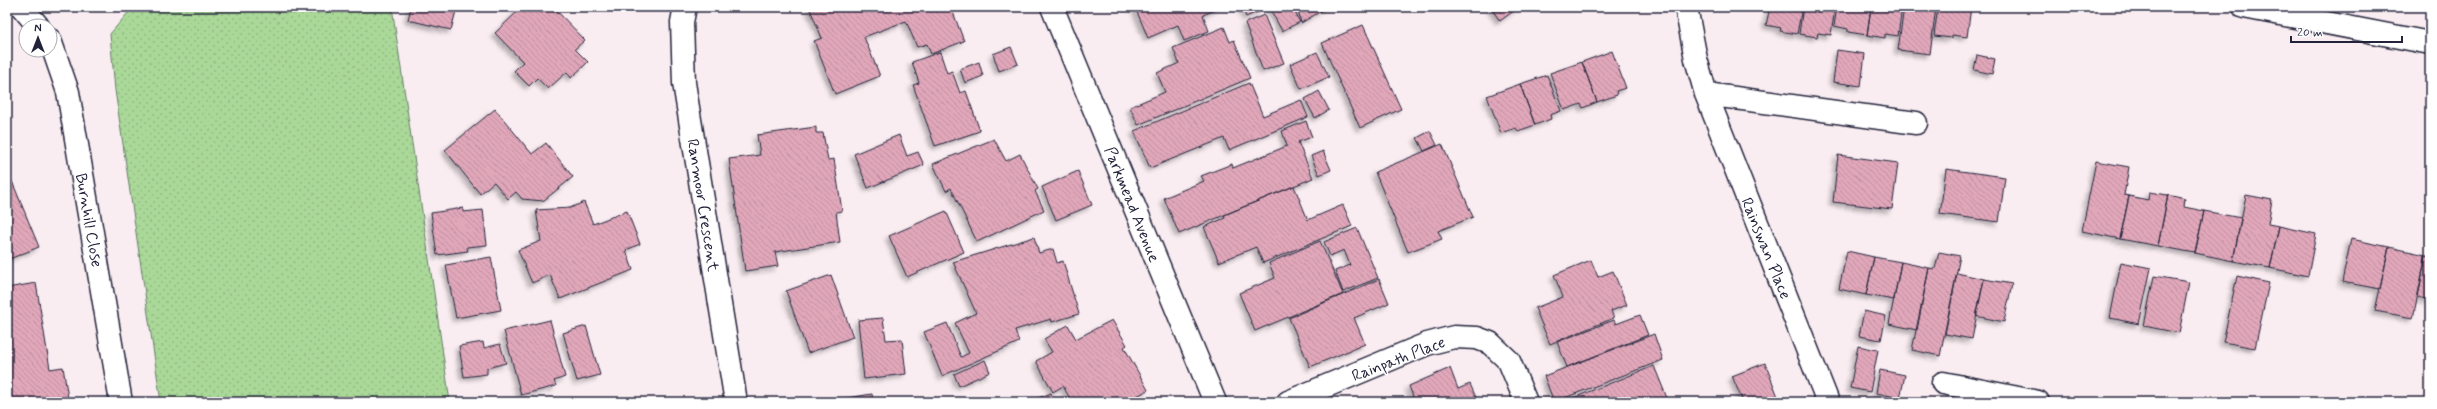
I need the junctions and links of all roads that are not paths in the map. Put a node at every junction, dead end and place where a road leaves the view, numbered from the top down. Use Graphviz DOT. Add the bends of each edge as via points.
graph roads {
  1 [pos="22,7"];
  2 [pos="685,7"];
  3 [pos="1052,7"];
  4 [pos="1686,7"];
  5 [pos="2244,7"];
  6 [pos="31,18"];
  7 [pos="2430,43"];
  8 [pos="56,58"];
  9 [pos="1706,94"];
  10 [pos="1916,123"];
  11 [pos="1943,383"];
  12 [pos="121,402"];
  13 [pos="736,402"];
  14 [pos="1215,402"];
  15 [pos="1288,402"];
  16 [pos="1526,402"];
  17 [pos="1828,402"];
  18 [pos="2038,402"];
  1 -- 6 [label="street"];
  2 -- 13 [label="street, Ranmoor Crescent" via="682,22 684,83"];
  3 -- 14 [label="street, Parkmead Avenue"];
  4 -- 9 [label="street, Rainswan Place"];
  5 -- 7 [label="street"];
  8 -- 12 [label="street, Burnhill Close" via="68,92"];
  9 -- 10 [label="street"];
  9 -- 17 [label="street, Rainswan Place"];
  11 -- 18 [label="street"];
  15 -- 16 [label="street, Rainpath Place" via="1427,344 1454,337 1477,338 1490,343 1509,362"];
}
